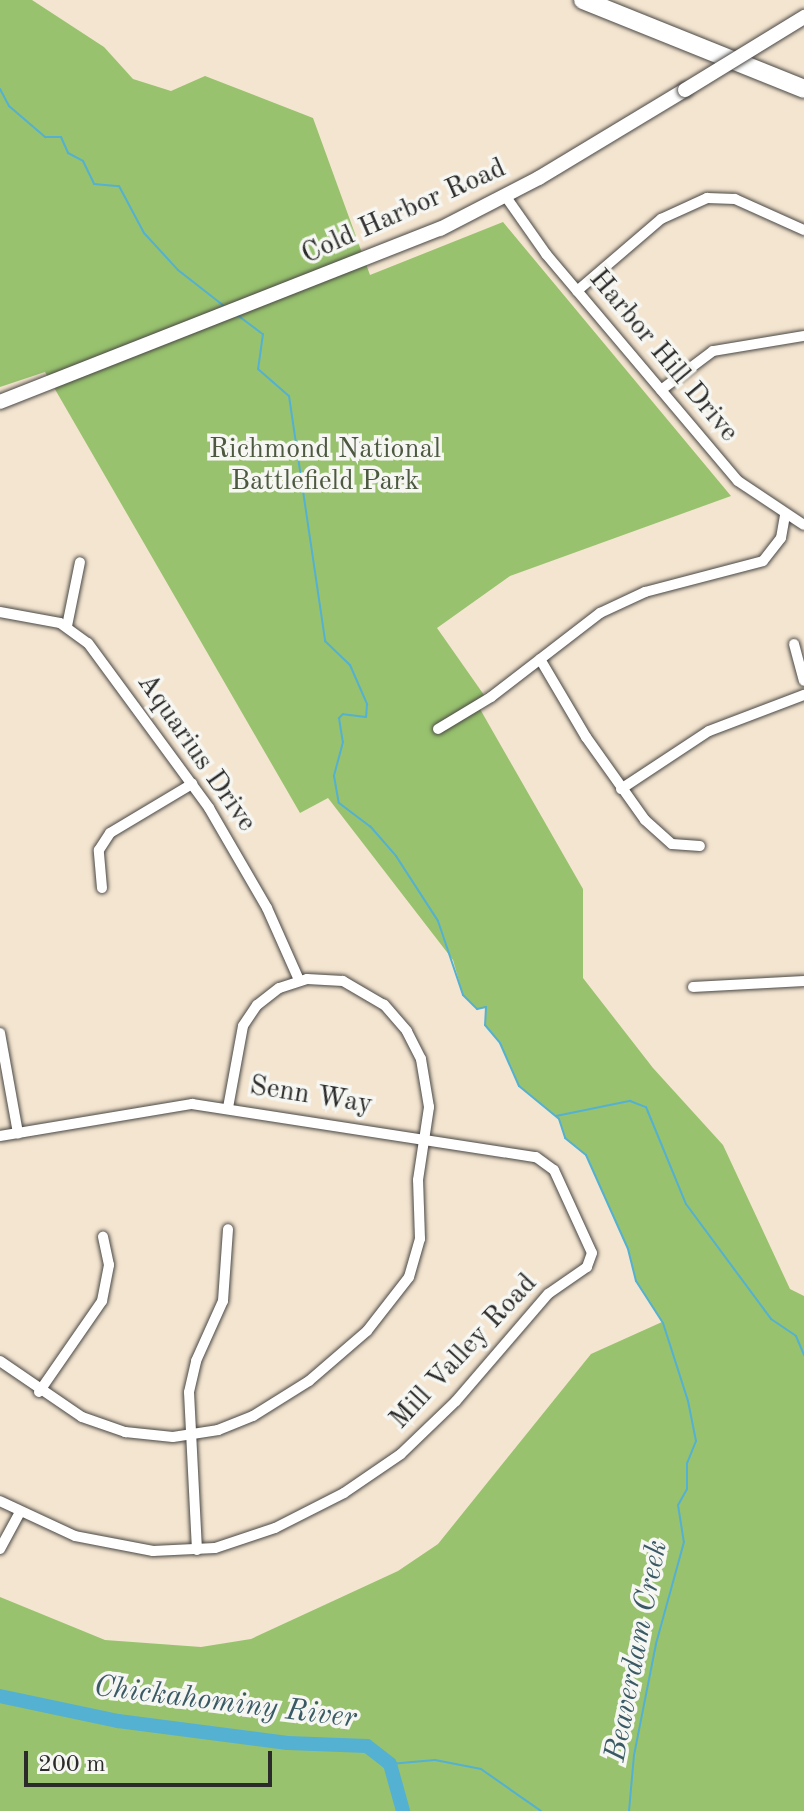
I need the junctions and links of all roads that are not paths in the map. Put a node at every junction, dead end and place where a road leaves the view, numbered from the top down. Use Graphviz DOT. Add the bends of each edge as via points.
graph roads {
  1 [pos="583,0"];
  2 [pos="804,17"];
  3 [pos="804,89"];
  4 [pos="506,197"];
  5 [pos="804,230"];
  6 [pos="577,291"];
  7 [pos="804,336"];
  8 [pos="661,390"];
  9 [pos="0,402"];
  10 [pos="785,516"];
  11 [pos="804,525"];
  12 [pos="80,562"];
  13 [pos="0,612"];
  14 [pos="67,626"];
  15 [pos="794,644"];
  16 [pos="540,659"];
  17 [pos="804,681"];
  18 [pos="804,695"];
  19 [pos="438,729"];
  20 [pos="192,784"];
  21 [pos="621,789"];
  22 [pos="700,846"];
  23 [pos="102,888"];
  24 [pos="299,980"];
  25 [pos="804,981"];
  26 [pos="693,987"];
  27 [pos="0,1033"];
  28 [pos="228,1108"];
  29 [pos="18,1133"];
  30 [pos="0,1136"];
  31 [pos="425,1139"];
  32 [pos="571,1204"];
  33 [pos="228,1229"];
  34 [pos="103,1237"];
  35 [pos="0,1361"];
  36 [pos="39,1392"];
  37 [pos="191,1435"];
  38 [pos="0,1501"];
  39 [pos="20,1512"];
  40 [pos="0,1549"];
  41 [pos="197,1550"];
  1 -- 3 [label="highway"];
  2 -- 4 [label="main road, Cold Harbor Road, bridge"];
  4 -- 6 [label="street, Harbor Hill Drive"];
  4 -- 9 [label="main road, Cold Harbor Road" via="280,295"];
  5 -- 6 [label="street" via="735,199 707,198 661,219"];
  6 -- 8 [label="street, Harbor Hill Drive"];
  7 -- 8 [label="street" via="713,351"];
  8 -- 10 [label="street, Harbor Hill Drive" via="738,481"];
  10 -- 11 [label="street, Harbor Hill Drive"];
  10 -- 16 [label="street" via="775,550 763,561 622,602"];
  12 -- 14 [label="street"];
  13 -- 14 [label="street"];
  14 -- 20 [label="street, Aquarius Drive" via="88,643"];
  15 -- 17 [label="street"];
  16 -- 19 [label="street"];
  16 -- 21 [label="street"];
  18 -- 21 [label="street" via="709,731"];
  20 -- 23 [label="street" via="110,833 99,850"];
  20 -- 24 [label="street, Aquarius Drive" via="267,908"];
  21 -- 22 [label="street" via="668,842"];
  24 -- 28 [label="street" via="269,995 249,1015 239,1038"];
  24 -- 31 [label="street" via="343,981 371,995 397,1019 426,1075"];
  25 -- 26 [label="street"];
  27 -- 29 [label="street"];
  28 -- 29 [label="street, Senn Way" via="174,1105"];
  28 -- 31 [label="street, Senn Way"];
  29 -- 30 [label="street"];
  31 -- 32 [label="street, Senn Way" via="542,1160 554,1170"];
  31 -- 37 [label="street" via="417,1192 418,1252 409,1277 385,1310 347,1350 286,1396 235,1424"];
  32 -- 41 [label="street, Mill Valley Road" via="590,1245 587,1267 548,1294 429,1428 371,1476 308,1513 250,1538"];
  33 -- 37 [label="street" via="223,1301 191,1377"];
  34 -- 36 [label="street" via="109,1265 102,1301"];
  35 -- 36 [label="street"];
  36 -- 37 [label="street" via="82,1417 125,1432"];
  37 -- 41 [label="street"];
  38 -- 39 [label="street, Mill Valley Road"];
  39 -- 40 [label="street"];
  39 -- 41 [label="street, Mill Valley Road" via="103,1544"];
}
